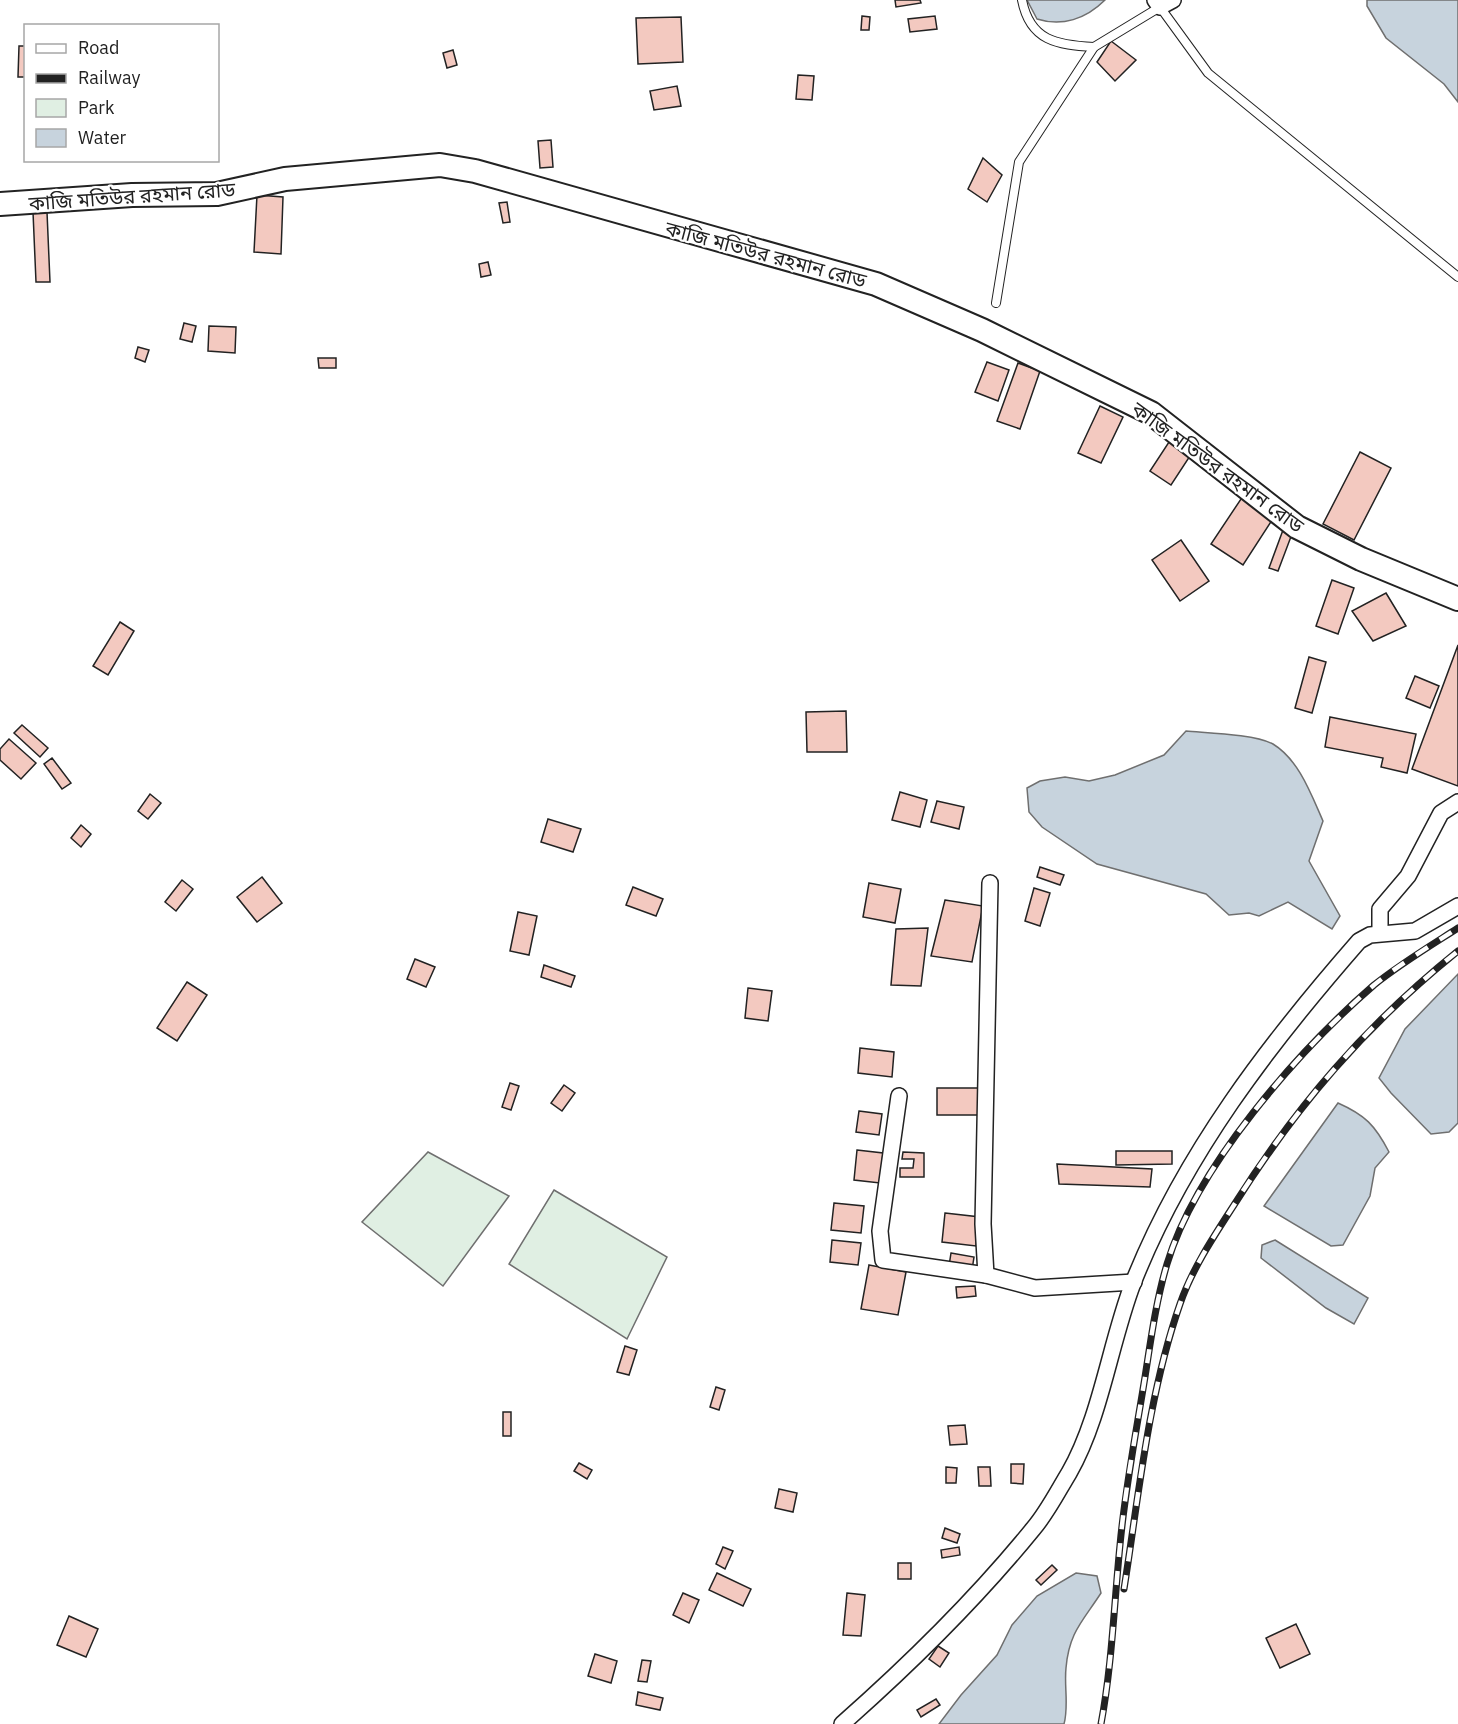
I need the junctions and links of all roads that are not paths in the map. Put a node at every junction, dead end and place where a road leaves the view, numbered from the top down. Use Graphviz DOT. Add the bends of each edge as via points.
graph roads {
  1 [pos="1022,0"];
  2 [pos="1163,2"];
  3 [pos="1094,47"];
  4 [pos="0,204"];
  5 [pos="1458,277"];
  6 [pos="996,303"];
  7 [pos="1458,599"];
  8 [pos="1458,802"];
  9 [pos="990,883"];
  10 [pos="1458,906"];
  11 [pos="1380,933"];
  12 [pos="899,1096"];
  13 [pos="986,1275"];
  14 [pos="1134,1282"];
  15 [pos="842,1724"];
  1 -- 3 [label="lane" via="1032,27 1040,35 1070,45"];
  2 -- 3 [label="lane"];
  2 -- 5 [label="lane" via="1208,73"];
  3 -- 6 [label="lane" via="1019,162"];
  4 -- 7 [label="main road, কাজি মতিউর রহমান রোড" via="217,194 285,179 440,165 475,171 876,284 982,330 1151,413 1297,527 1361,559"];
  8 -- 11 [label="street" via="1442,813 1408,876 1380,909"];
  9 -- 13 [label="street" via="983,1224"];
  10 -- 11 [label="street" via="1415,931"];
  11 -- 14 [label="street" via="1359,941 1257,1065 1198,1150"];
  12 -- 13 [label="street" via="880,1231 884,1260"];
  13 -- 14 [label="street" via="1035,1288"];
  14 -- 15 [label="street" via="1084,1441 1035,1528 897,1676"];
}
